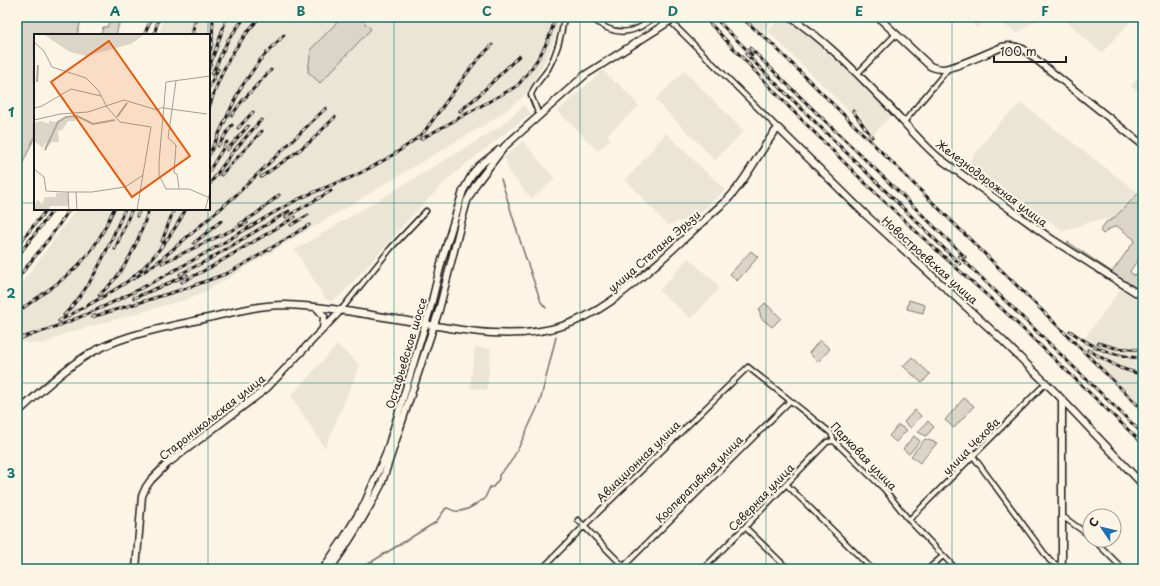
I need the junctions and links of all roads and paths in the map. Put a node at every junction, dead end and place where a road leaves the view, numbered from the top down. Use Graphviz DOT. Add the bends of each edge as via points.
graph roads {
  1 [pos="564,17"];
  2 [pos="591,17"];
  3 [pos="655,17"];
  4 [pos="664,17"];
  5 [pos="676,17"];
  6 [pos="790,17"];
  7 [pos="878,17"];
  8 [pos="896,34"];
  9 [pos="949,68"];
  10 [pos="857,74"];
  11 [pos="539,115"];
  12 [pos="904,122"];
  13 [pos="778,128"];
  14 [pos="1143,145"];
  15 [pos="505,146"];
  16 [pos="426,211"];
  17 [pos="1143,297"];
  18 [pos="316,308"];
  19 [pos="340,311"];
  20 [pos="425,324"];
  21 [pos="434,325"];
  22 [pos="323,329"];
  23 [pos="748,367"];
  24 [pos="1046,383"];
  25 [pos="1062,400"];
  26 [pos="790,401"];
  27 [pos="17,413"];
  28 [pos="834,441"];
  29 [pos="973,456"];
  30 [pos="787,485"];
  31 [pos="1143,485"];
  32 [pos="1062,516"];
  33 [pos="578,520"];
  34 [pos="909,520"];
  35 [pos="584,526"];
  36 [pos="745,527"];
  37 [pos="1082,530"];
  38 [pos="1102,548"];
  39 [pos="943,556"];
  40 [pos="624,568"];
  41 [pos="1061,568"];
  42 [pos="136,569"];
  43 [pos="323,569"];
  44 [pos="330,569"];
  45 [pos="542,569"];
  46 [pos="703,569"];
  47 [pos="788,569"];
  48 [pos="872,569"];
  49 [pos="928,569"];
  50 [pos="956,569"];
  51 [pos="1123,569"];
  1 -- 11 [label="street" via="554,55 531,95"];
  2 -- 3 [label="street" via="604,28 626,32 636,30"];
  4 -- 13 [label="street, Новостроевская улица"];
  5 -- 11 [label="main road, Остафьевское шоссе, bridge" via="585,75"];
  6 -- 10 [label="main road, Железнодорожная улица"];
  7 -- 8 [label="main road"];
  8 -- 9 [label="main road" via="930,66 939,69"];
  8 -- 10 [label="street"];
  9 -- 12 [label="street"];
  9 -- 14 [label="main road" via="1002,47 1016,46"];
  10 -- 12 [label="main road, Железнодорожная улица"];
  11 -- 15 [label="main road, Остафьевское шоссе"];
  12 -- 17 [label="main road, Железнодорожная улица" via="928,148 976,186 1061,246"];
  13 -- 21 [label="main road, улица Степана Эрьзи" via="739,187 727,200 628,289 595,312 556,328 518,334 488,333"];
  13 -- 24 [label="main road, Новостроевская улица" via="867,216"];
  15 -- 20 [label="main road, Остафьевское шоссе" via="479,166 463,191"];
  15 -- 21 [label="main road, Остафьевское шоссе" via="481,175 467,201"];
  16 -- 19 [label="street, Староникольская улица" via="391,248"];
  18 -- 19 [label="main road, улица Степана Эрьзи"];
  18 -- 22 [label="main road" via="324,316"];
  18 -- 27 [label="main road, улица Степана Эрьзи" via="276,306 248,309 146,332 109,344 65,370"];
  19 -- 20 [label="main road, улица Степана Эрьзи"];
  19 -- 22 [label="main road, Староникольская улица"];
  20 -- 21 [label="main road, улица Степана Эрьзи"];
  20 -- 43 [label="main road, Остафьевское шоссе" via="386,454 375,482 361,511"];
  21 -- 44 [label="main road, Остафьевское шоссе" via="381,485 370,507"];
  22 -- 42 [label="main road, Староникольская улица" via="267,388 167,464 151,480 142,496"];
  23 -- 26 [label="street, Парковая улица"];
  23 -- 35 [label="street, Авиационная улица"];
  24 -- 25 [label="main road, Новостроевская улица"];
  24 -- 29 [label="street, улица Чехова"];
  25 -- 31 [label="main road, Новостроевская улица"];
  25 -- 32 [label="main road"];
  26 -- 28 [label="street, Парковая улица" via="831,433"];
  26 -- 40 [label="street, Кооперативная улица"];
  28 -- 30 [label="street, Северная улица" via="827,442"];
  28 -- 34 [label="street, Парковая улица" via="884,489"];
  29 -- 34 [label="street, улица Чехова"];
  29 -- 41 [label="street" via="1050,561"];
  30 -- 36 [label="street, Северная улица"];
  30 -- 48 [label="street"];
  32 -- 37 [label="street"];
  32 -- 41 [label="main road"];
  33 -- 35 [label="street"];
  34 -- 39 [label="street, Парковая улица"];
  35 -- 40 [label="street"];
  35 -- 45 [label="street, Авиационная улица"];
  36 -- 46 [label="street, Северная улица"];
  36 -- 47 [label="street"];
  38 -- 51 [label="street"];
  39 -- 49 [label="street"];
  39 -- 50 [label="street, Парковая улица"];
}
